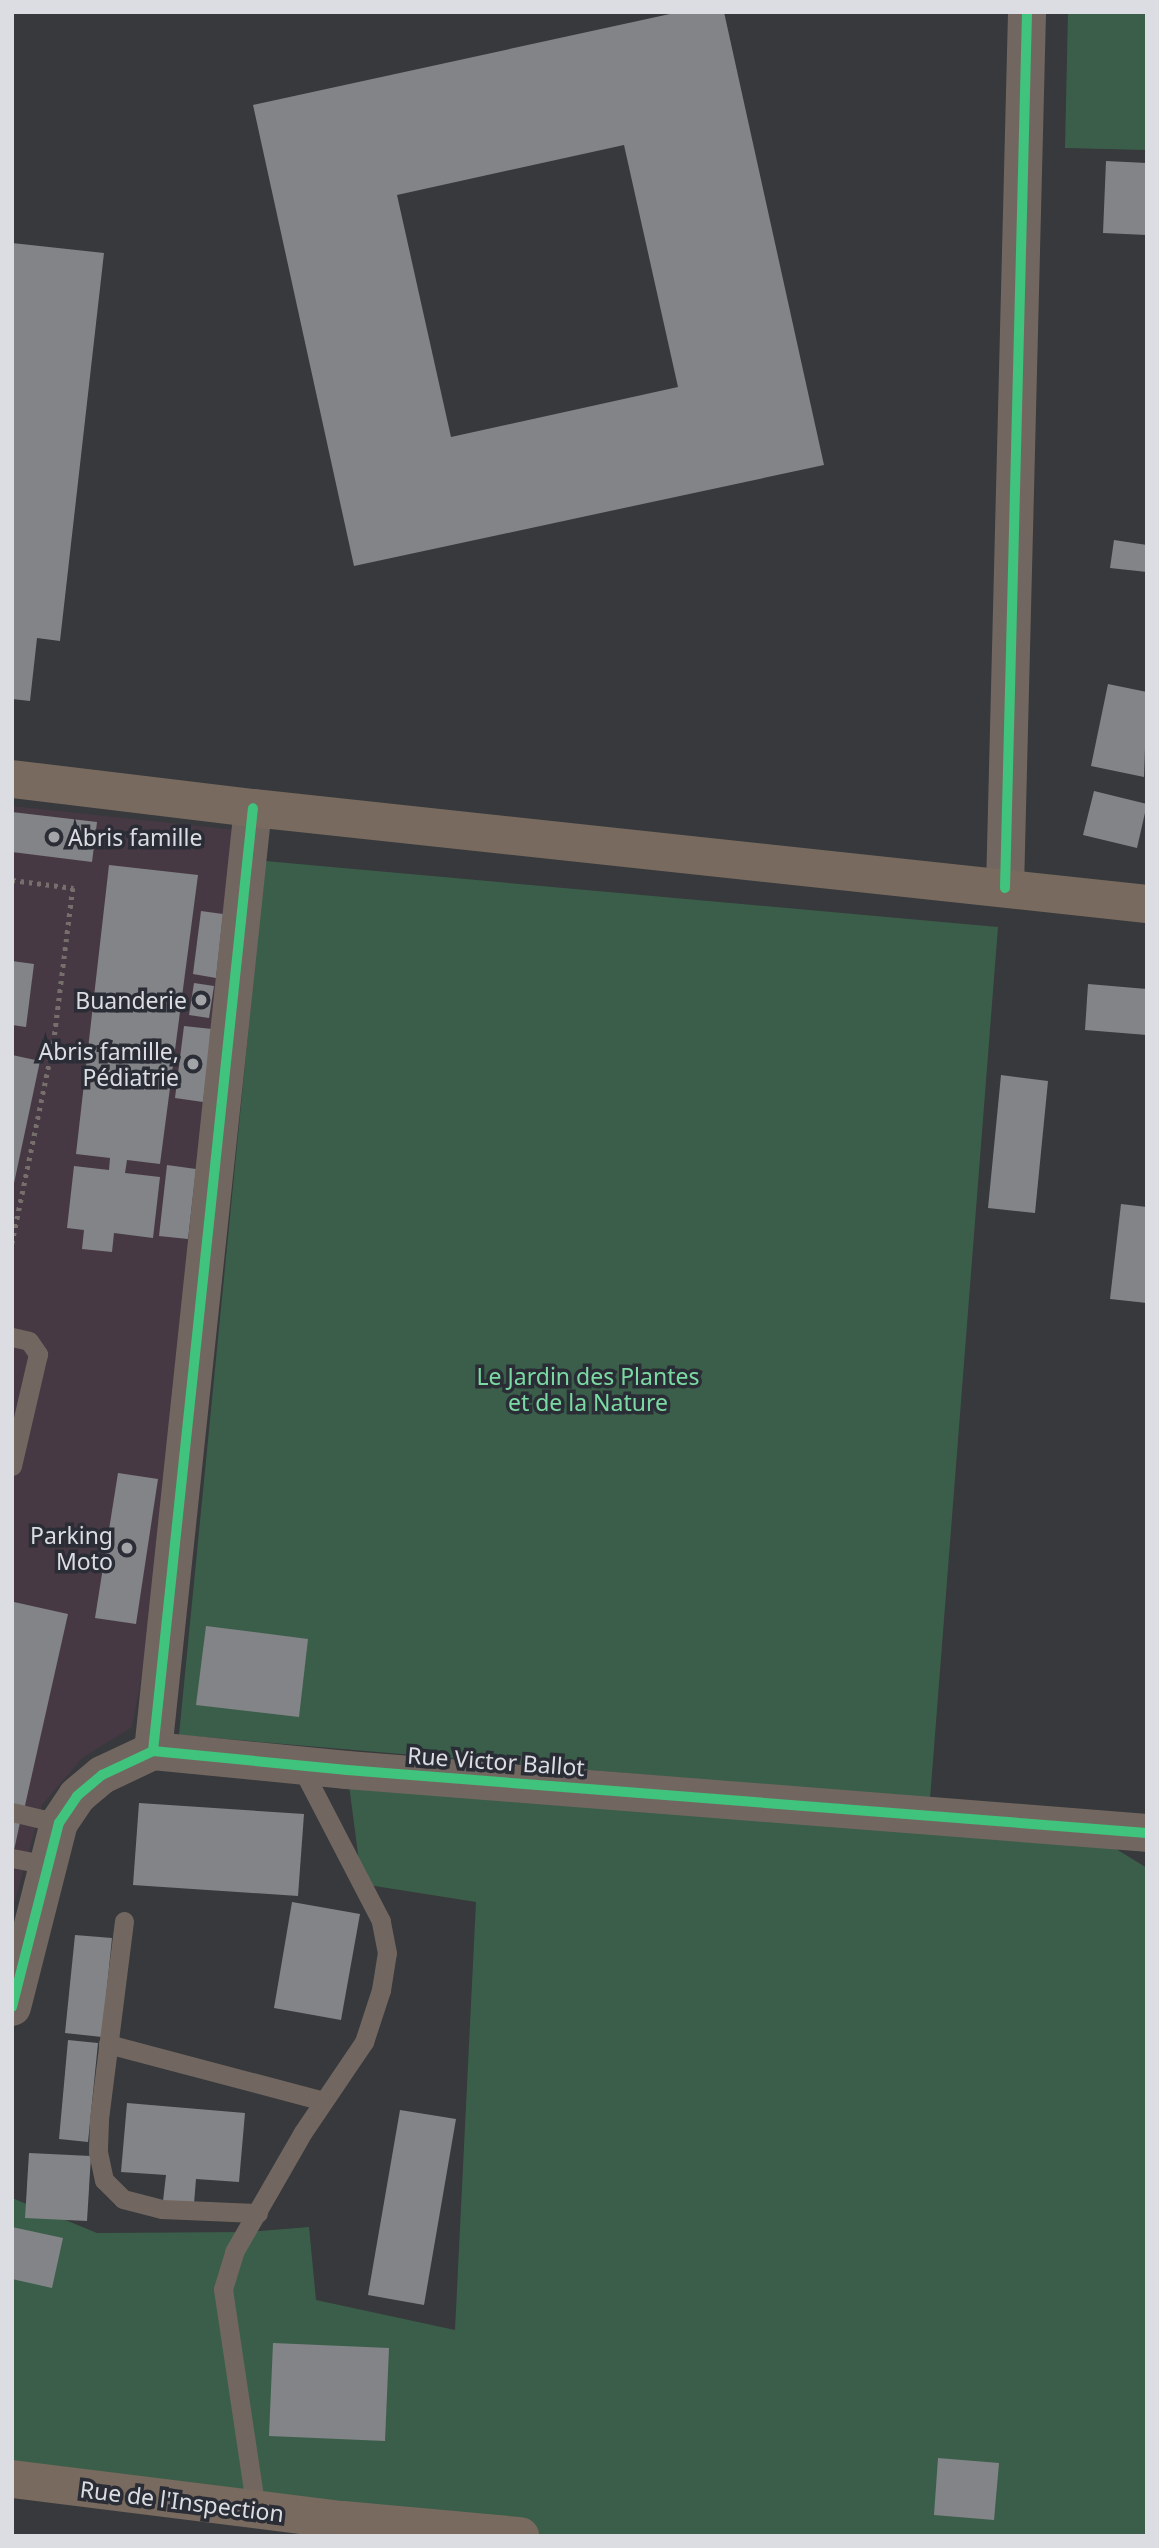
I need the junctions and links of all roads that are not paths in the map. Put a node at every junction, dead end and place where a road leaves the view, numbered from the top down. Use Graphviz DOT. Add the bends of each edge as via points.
graph roads {
  1 [pos="1027,12"];
  2 [pos="12,779"];
  3 [pos="253,808"];
  4 [pos="1004,888"];
  5 [pos="1147,904"];
  6 [pos="12,1338"];
  7 [pos="12,1466"];
  8 [pos="153,1751"];
  9 [pos="300,1765"];
  10 [pos="12,1812"];
  11 [pos="59,1823"];
  12 [pos="1147,1833"];
  13 [pos="30,1862"];
  14 [pos="124,1922"];
  15 [pos="12,2007"];
  16 [pos="108,2044"];
  17 [pos="324,2101"];
  18 [pos="258,2213"];
  19 [pos="12,2480"];
  20 [pos="256,2510"];
  21 [pos="520,2536"];
  1 -- 4 [label="street"];
  2 -- 3 [label="main road"];
  3 -- 4 [label="main road"];
  3 -- 8 [label="street"];
  4 -- 5 [label="main road"];
  6 -- 7 [label="lane" via="29,1342 38,1354"];
  8 -- 9 [label="street, Rue Victor Ballot"];
  8 -- 11 [label="street" via="102,1776 78,1796"];
  9 -- 12 [label="street, Rue Victor Ballot"];
  9 -- 17 [label="lane" via="382,1921 387,1953 382,1990 364,2042"];
  10 -- 11 [label="lane"];
  11 -- 13 [label="street"];
  13 -- 15 [label="street"];
  14 -- 16 [label="lane"];
  16 -- 17 [label="lane"];
  16 -- 18 [label="lane" via="98,2152 104,2180 123,2199 162,2209"];
  17 -- 18 [label="lane"];
  18 -- 20 [label="lane" via="234,2252 223,2289"];
  19 -- 20 [label="main road, Rue de l'Inspection"];
  20 -- 21 [label="main road, Rue de l'Inspection"];
}
